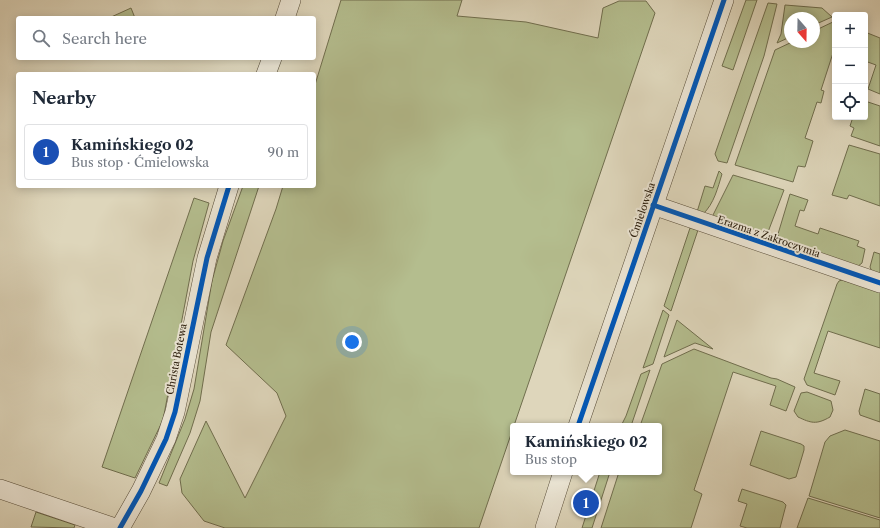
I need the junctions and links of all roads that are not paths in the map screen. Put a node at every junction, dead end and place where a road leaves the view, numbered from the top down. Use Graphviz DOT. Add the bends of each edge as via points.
graph roads {
  1 [pos="291,0"];
  2 [pos="724,0"];
  3 [pos="286,16"];
  4 [pos="271,60"];
  5 [pos="267,72"];
  6 [pos="228,188"];
  7 [pos="653,205"];
  8 [pos="880,283"];
  9 [pos="579,423"];
  10 [pos="562,475"];
  11 [pos="0,489"];
  12 [pos="115,528"];
  13 [pos="120,528"];
  14 [pos="545,528"];
  1 -- 3 [label="street"];
  2 -- 7 [label="street, Ćmielowska"];
  4 -- 5 [label="street"];
  6 -- 13 [label="street, Christa Botewa" via="207,258 175,412 166,439"];
  7 -- 8 [label="street, Erazma z Zakroczymia"];
  7 -- 9 [label="street, Ćmielowska"];
  10 -- 14 [label="street"];
  11 -- 12 [label="street"];
}
